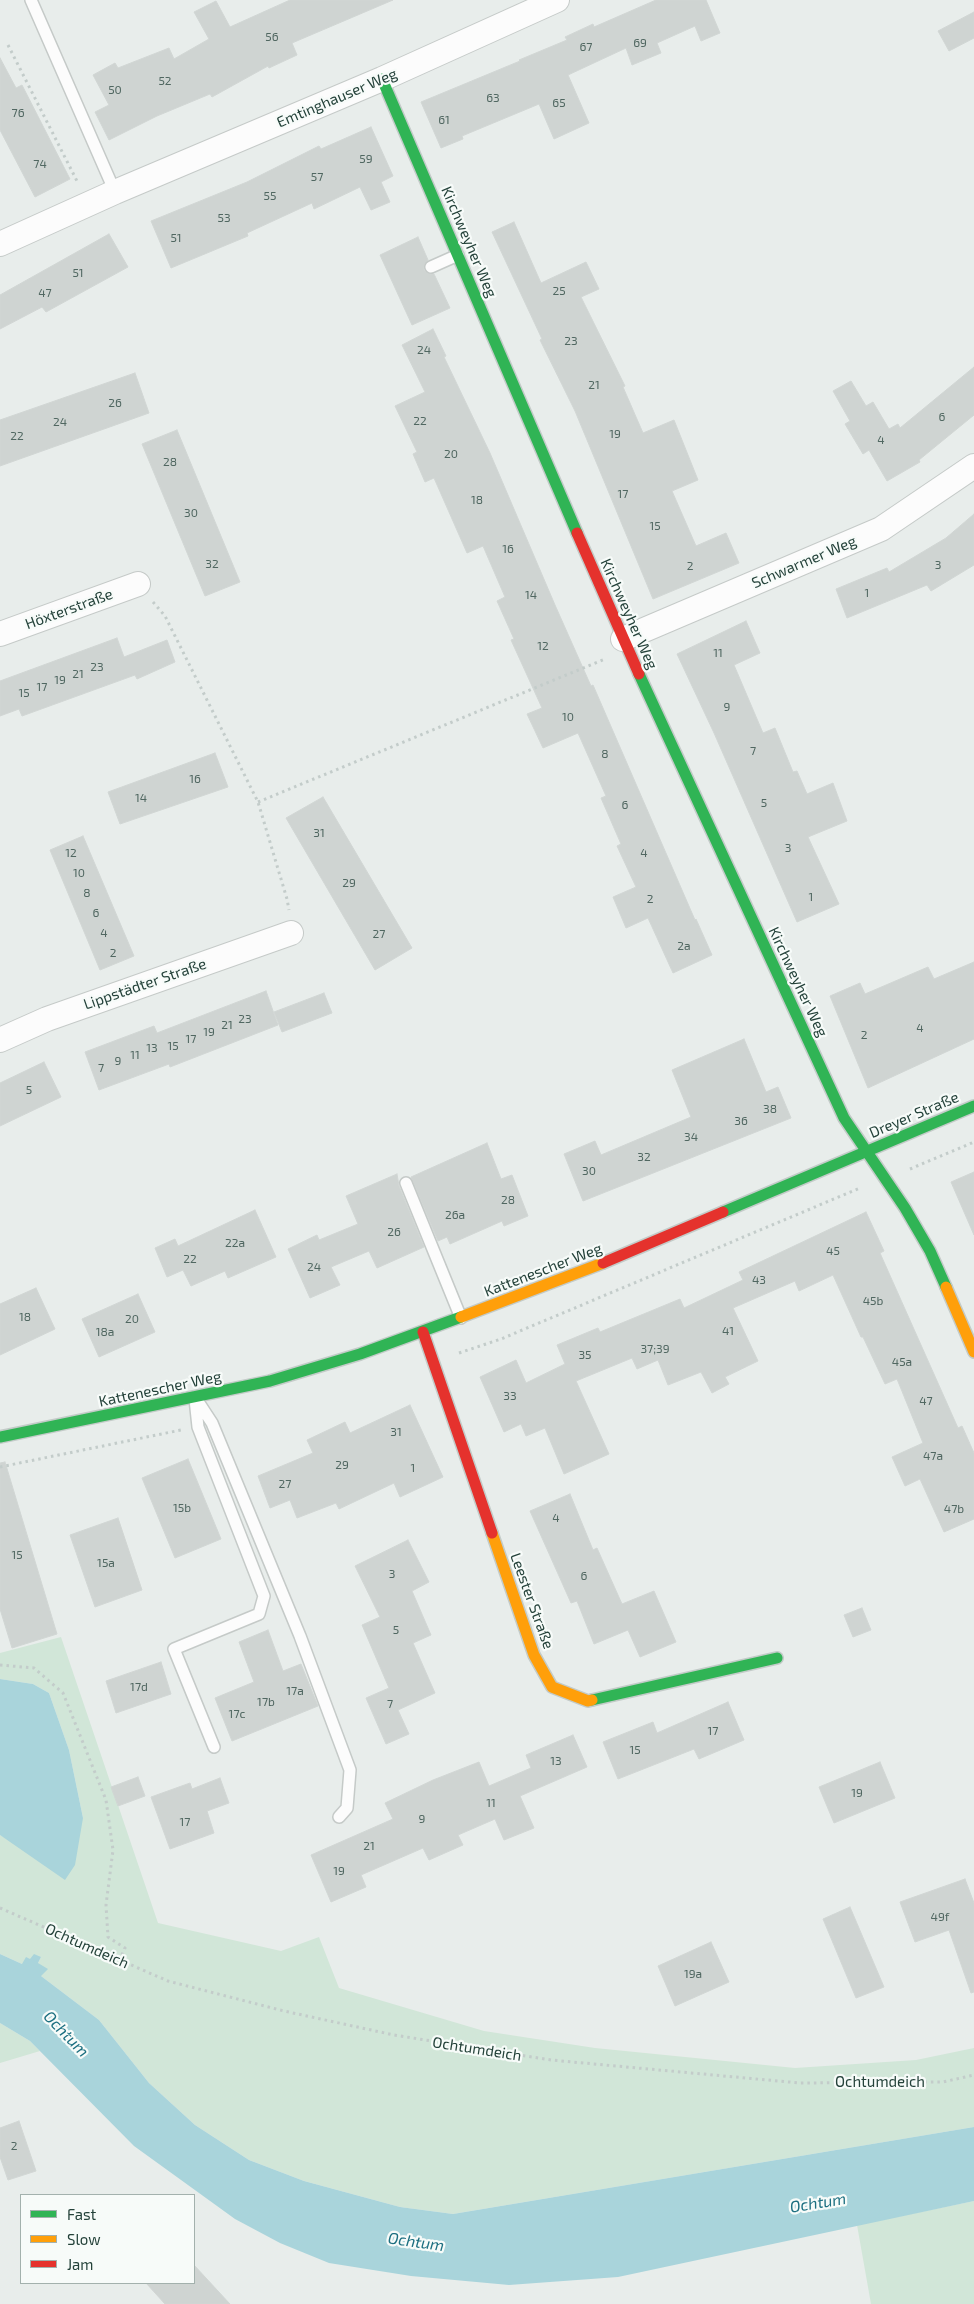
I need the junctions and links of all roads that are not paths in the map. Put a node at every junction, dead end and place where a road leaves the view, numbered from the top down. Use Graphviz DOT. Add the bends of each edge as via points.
graph roads {
  1 [pos="30,0"];
  2 [pos="558,0"];
  3 [pos="382,79"];
  4 [pos="115,192"];
  5 [pos="0,244"];
  6 [pos="458,255"];
  7 [pos="432,267"];
  8 [pos="974,466"];
  9 [pos="138,584"];
  10 [pos="0,634"];
  11 [pos="625,645"];
  12 [pos="292,933"];
  13 [pos="0,1040"];
  14 [pos="974,1106"];
  15 [pos="867,1152"];
  16 [pos="406,1183"];
  17 [pos="461,1318"];
  18 [pos="423,1332"];
  19 [pos="974,1352"];
  20 [pos="195,1397"];
  21 [pos="0,1437"];
  22 [pos="777,1658"];
  23 [pos="214,1747"];
  24 [pos="340,1817"];
  1 -- 4 [label="lane"];
  2 -- 3 [label="street, Emtinghauser Weg"];
  3 -- 4 [label="street, Emtinghauser Weg"];
  3 -- 6 [label="street, Kirchweyher Weg"];
  4 -- 5 [label="street, Emtinghauser Weg"];
  6 -- 7 [label="lane"];
  6 -- 11 [label="street, Kirchweyher Weg"];
  8 -- 11 [label="street, Schwarmer Weg" via="881,529"];
  9 -- 10 [label="street, Höxterstraße"];
  11 -- 15 [label="street, Kirchweyher Weg" via="844,1118"];
  12 -- 13 [label="street, Lippstädter Straße" via="47,1019"];
  14 -- 15 [label="street, Dreyer Straße"];
  15 -- 17 [label="street, Kattenescher Weg" via="600,1264"];
  15 -- 19 [label="street" via="906,1208 930,1251"];
  16 -- 17 [label="lane"];
  17 -- 18 [label="street, Kattenescher Weg"];
  18 -- 20 [label="street, Kattenescher Weg" via="270,1382"];
  18 -- 22 [label="street, Leester Straße" via="534,1655 552,1687 588,1701"];
  20 -- 21 [label="street, Kattenescher Weg"];
  20 -- 23 [label="lane" via="198,1426 264,1596 259,1614 174,1649"];
  20 -- 24 [label="lane" via="212,1423 300,1636 350,1770 347,1808"];
}
